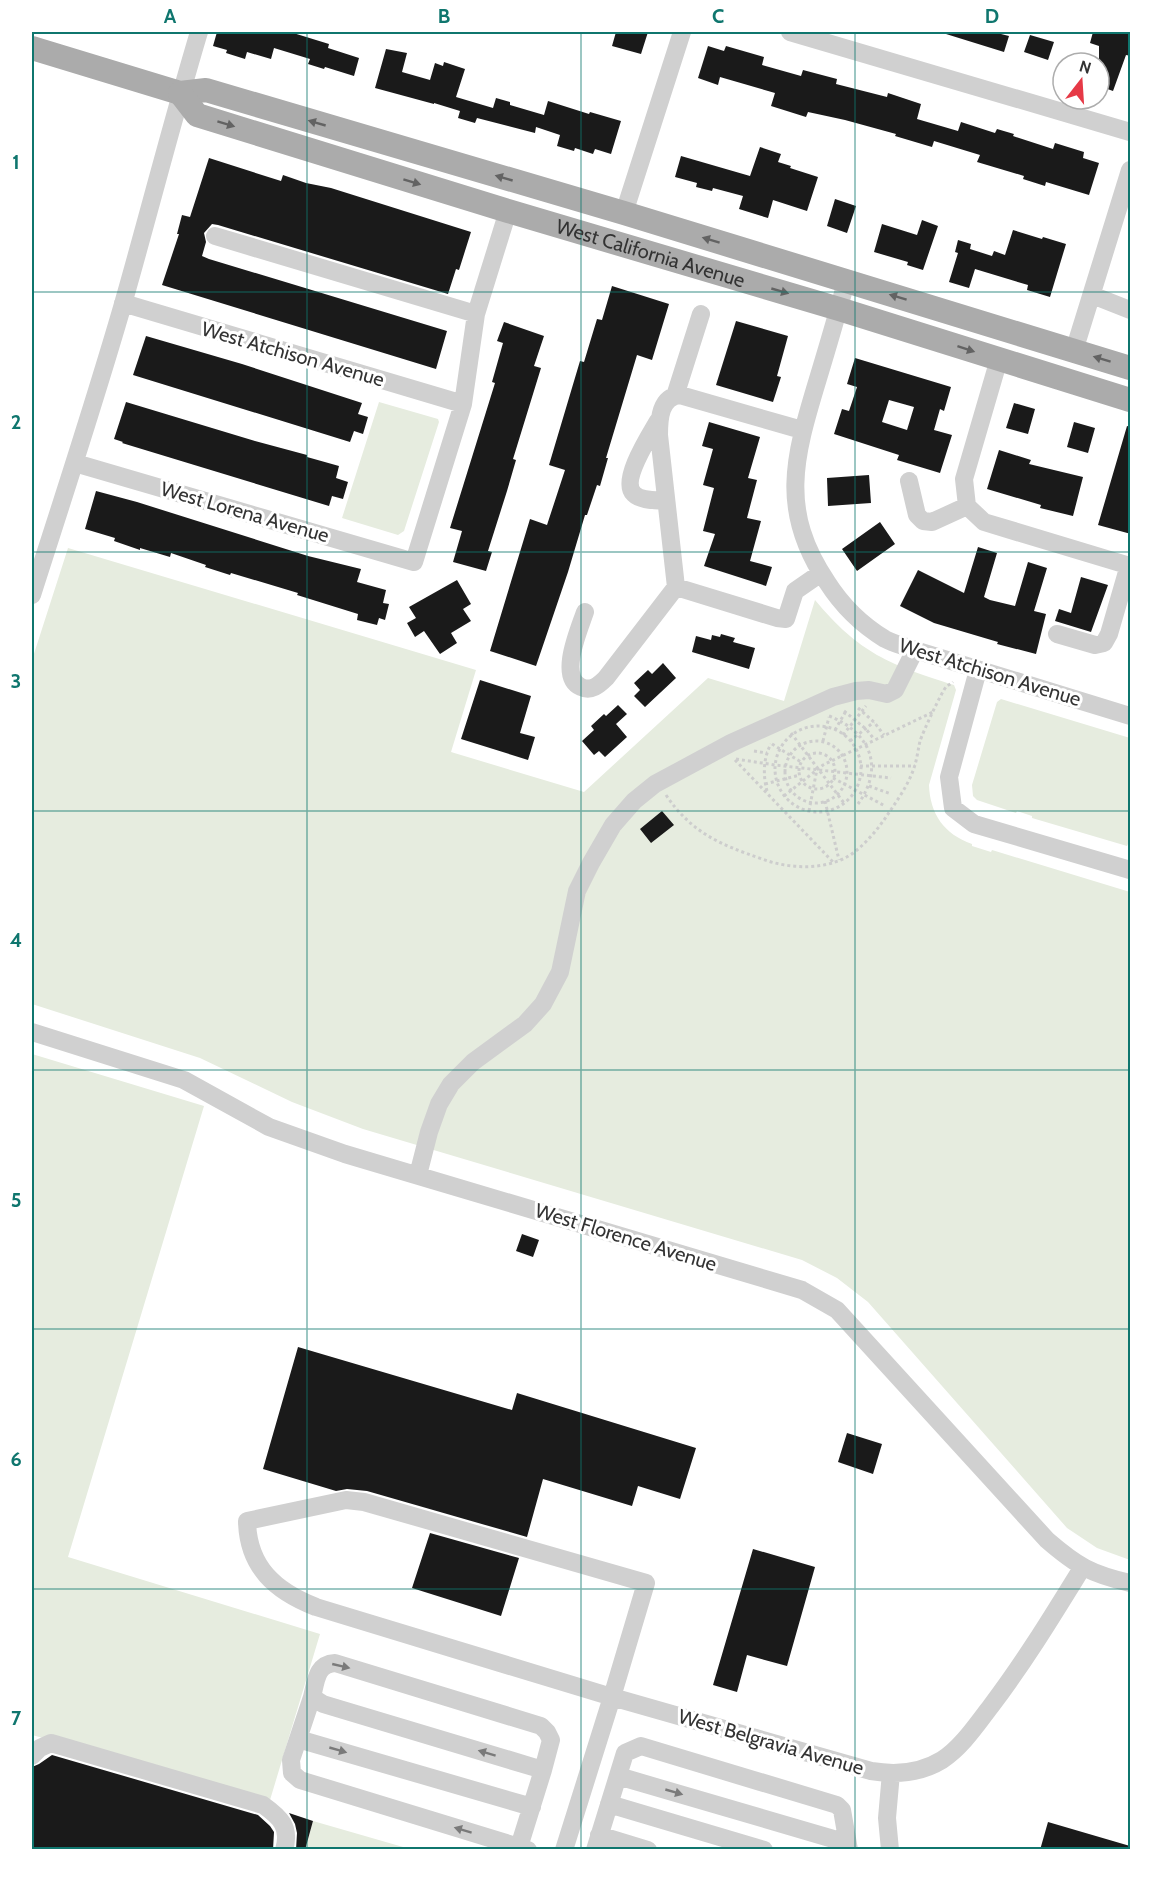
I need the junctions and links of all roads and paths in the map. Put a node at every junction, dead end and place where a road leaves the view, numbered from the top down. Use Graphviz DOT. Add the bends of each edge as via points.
graph roads {
  1 [pos="199,32"];
  2 [pos="682,32"];
  3 [pos="790,32"];
  4 [pos="32,48"];
  5 [pos="180,93"];
  6 [pos="1131,132"];
  7 [pos="1131,170"];
  8 [pos="508,211"];
  9 [pos="624,213"];
  10 [pos="215,236"];
  11 [pos="846,282"];
  12 [pos="1092,295"];
  13 [pos="123,303"];
  14 [pos="838,309"];
  15 [pos="1131,310"];
  16 [pos="476,314"];
  17 [pos="701,314"];
  18 [pos="1074,351"];
  19 [pos="999,359"];
  20 [pos="1131,368"];
  21 [pos="675,396"];
  22 [pos="1131,400"];
  23 [pos="463,404"];
  24 [pos="659,419"];
  25 [pos="802,430"];
  26 [pos="75,463"];
  27 [pos="909,480"];
  28 [pos="666,501"];
  29 [pos="967,506"];
  30 [pos="1130,565"];
  31 [pos="821,573"];
  32 [pos="676,587"];
  33 [pos="32,595"];
  34 [pos="585,612"];
  35 [pos="1057,634"];
  36 [pos="915,650"];
  37 [pos="978,670"];
  38 [pos="953,682"];
  39 [pos="851,703"];
  40 [pos="868,704"];
  41 [pos="838,709"];
  42 [pos="862,711"];
  43 [pos="934,711"];
  44 [pos="822,714"];
  45 [pos="1131,716"];
  46 [pos="856,719"];
  47 [pos="783,722"];
  48 [pos="874,722"];
  49 [pos="850,727"];
  50 [pos="866,729"];
  51 [pos="751,734"];
  52 [pos="792,735"];
  53 [pos="843,735"];
  54 [pos="858,735"];
  55 [pos="884,735"];
  56 [pos="874,740"];
  57 [pos="850,741"];
  58 [pos="771,744"];
  59 [pos="866,744"];
  60 [pos="800,745"];
  61 [pos="780,749"];
  62 [pos="855,749"];
  63 [pos="789,755"];
  64 [pos="843,755"];
  65 [pos="808,756"];
  66 [pos="831,761"];
  67 [pos="801,762"];
  68 [pos="765,764"];
  69 [pos="775,765"];
  70 [pos="785,766"];
  71 [pos="860,766"];
  72 [pos="873,766"];
  73 [pos="915,766"];
  74 [pos="799,768"];
  75 [pos="817,769"];
  76 [pos="834,772"];
  77 [pos="848,773"];
  78 [pos="800,775"];
  79 [pos="860,775"];
  80 [pos="871,776"];
  81 [pos="785,778"];
  82 [pos="833,778"];
  83 [pos="891,778"];
  84 [pos="777,781"];
  85 [pos="802,782"];
  86 [pos="658,783"];
  87 [pos="829,783"];
  88 [pos="765,784"];
  89 [pos="845,785"];
  90 [pos="869,786"];
  91 [pos="814,788"];
  92 [pos="855,790"];
  93 [pos="767,791"];
  94 [pos="891,794"];
  95 [pos="838,795"];
  96 [pos="865,795"];
  97 [pos="784,796"];
  98 [pos="825,801"];
  99 [pos="810,803"];
  100 [pos="844,803"];
  101 [pos="858,804"];
  102 [pos="885,806"];
  103 [pos="828,811"];
  104 [pos="809,812"];
  105 [pos="839,860"];
  106 [pos="833,862"];
  107 [pos="1131,870"];
  108 [pos="32,1032"];
  109 [pos="418,1175"];
  110 [pos="1082,1568"];
  111 [pos="1131,1583"];
  112 [pos="312,1697"];
  113 [pos="612,1697"];
  114 [pos="298,1739"];
  115 [pos="32,1756"];
  116 [pos="543,1770"];
  117 [pos="891,1773"];
  118 [pos="618,1776"];
  119 [pos="609,1804"];
  120 [pos="532,1807"];
  121 [pos="574,1818"];
  122 [pos="598,1837"];
  123 [pos="848,1846"];
  124 [pos="523,1848"];
  125 [pos="284,1850"];
  126 [pos="564,1850"];
  127 [pos="648,1850"];
  128 [pos="764,1850"];
  129 [pos="890,1850"];
  1 -- 5 [label="street"];
  2 -- 9 [label="street"];
  3 -- 6 [label="street"];
  4 -- 5 [label="main road, West California Avenue"];
  5 -- 8 [label="main road, West California Avenue, one-way" via="197,116"];
  9 -- 5 [label="main road, West California Avenue, one-way" via="206,90"];
  5 -- 13 [label="street"];
  7 -- 12 [label="street"];
  8 -- 9 [label="main road" via="527,201 596,220"];
  8 -- 14 [label="main road, West California Avenue, one-way"];
  8 -- 16 [label="street"];
  11 -- 9 [label="main road, West California Avenue, one-way"];
  10 -- 16 [label="street"];
  11 -- 14 [label="street, West Atchison Avenue"];
  18 -- 11 [label="main road, West California Avenue, one-way"];
  12 -- 15 [label="street"];
  12 -- 18 [label="street"];
  13 -- 23 [label="street, West Atchison Avenue"];
  13 -- 26 [label="street"];
  14 -- 19 [label="main road, West California Avenue, one-way"];
  14 -- 25 [label="street, West Atchison Avenue"];
  16 -- 23 [label="street"];
  17 -- 21 [label="street"];
  20 -- 18 [label="main road, West California Avenue, one-way"];
  19 -- 22 [label="main road, West California Avenue"];
  19 -- 29 [label="street" via="964,479"];
  21 -- 24 [label="street" via="666,401"];
  21 -- 25 [label="street"];
  23 -- 26 [label="street, West Lorena Avenue" via="414,562"];
  24 -- 28 [label="street"];
  24 -- 28 [label="street" via="635,464 630,486 639,497"];
  25 -- 31 [label="street, West Atchison Avenue" via="795,489 798,518"];
  26 -- 33 [label="street"];
  27 -- 29 [label="street" via="917,515 923,521 932,522"];
  28 -- 32 [label="street"];
  29 -- 30 [label="street" via="984,522"];
  30 -- 35 [label="street" via="1104,643 1095,645"];
  31 -- 32 [label="street" via="795,591 786,619"];
  31 -- 36 [label="street, West Atchison Avenue" via="854,615 886,639"];
  32 -- 34 [label="street" via="606,678 597,687 587,689 579,687 572,678 571,658"];
  36 -- 37 [label="street, West Atchison Avenue"];
  36 -- 47 [label="street" via="895,690 887,694 869,690 834,696"];
  37 -- 45 [label="street, West Atchison Avenue"];
  37 -- 107 [label="street" via="949,777 953,808 974,824"];
  38 -- 43 [label="path" via="945,688"];
  39 -- 42 [label="path"];
  40 -- 42 [label="path"];
  41 -- 46 [label="path"];
  42 -- 46 [label="path"];
  42 -- 48 [label="path"];
  43 -- 55 [label="path"];
  43 -- 73 [label="path" via="920,742"];
  44 -- 49 [label="path"];
  46 -- 49 [label="path"];
  46 -- 50 [label="path"];
  47 -- 51 [label="street"];
  47 -- 52 [label="path"];
  47 -- 58 [label="path"];
  48 -- 50 [label="path"];
  48 -- 55 [label="path"];
  49 -- 53 [label="path"];
  49 -- 54 [label="path"];
  50 -- 54 [label="path"];
  50 -- 56 [label="path"];
  51 -- 58 [label="path"];
  51 -- 86 [label="street"];
  52 -- 53 [label="path" via="820,726"];
  52 -- 60 [label="path"];
  52 -- 61 [label="path"];
  53 -- 57 [label="path"];
  54 -- 57 [label="path"];
  54 -- 59 [label="path"];
  55 -- 56 [label="path"];
  56 -- 59 [label="path"];
  57 -- 62 [label="path"];
  58 -- 61 [label="path"];
  58 -- 68 [label="path"];
  59 -- 62 [label="path"];
  59 -- 72 [label="path"];
  60 -- 63 [label="path"];
  60 -- 64 [label="path" via="817,740 827,742"];
  60 -- 65 [label="path"];
  61 -- 63 [label="path"];
  61 -- 69 [label="path"];
  62 -- 64 [label="path"];
  62 -- 71 [label="path"];
  63 -- 67 [label="path"];
  63 -- 70 [label="path"];
  64 -- 66 [label="path"];
  64 -- 77 [label="path"];
  65 -- 66 [label="path" via="822,754"];
  65 -- 67 [label="path"];
  65 -- 75 [label="path"];
  66 -- 75 [label="path"];
  66 -- 76 [label="path"];
  67 -- 74 [label="path"];
  68 -- 69 [label="path"];
  68 -- 88 [label="path"];
  68 -- 106 [label="path" via="734,759"];
  69 -- 70 [label="path"];
  69 -- 84 [label="path"];
  70 -- 74 [label="path"];
  70 -- 81 [label="path"];
  71 -- 72 [label="path"];
  71 -- 79 [label="path"];
  72 -- 73 [label="path"];
  72 -- 80 [label="path"];
  73 -- 105 [label="path" via="898,799 872,835"];
  74 -- 75 [label="path"];
  74 -- 78 [label="path"];
  75 -- 76 [label="path"];
  75 -- 85 [label="path"];
  75 -- 87 [label="path"];
  75 -- 91 [label="path"];
  76 -- 77 [label="path"];
  76 -- 82 [label="path"];
  77 -- 79 [label="path"];
  77 -- 89 [label="path"];
  78 -- 81 [label="path"];
  78 -- 85 [label="path"];
  79 -- 80 [label="path"];
  79 -- 92 [label="path"];
  80 -- 83 [label="path"];
  80 -- 90 [label="path"];
  81 -- 84 [label="path"];
  81 -- 99 [label="path" via="792,792"];
  82 -- 87 [label="path"];
  82 -- 89 [label="path"];
  84 -- 88 [label="path"];
  84 -- 97 [label="path"];
  85 -- 91 [label="path"];
  85 -- 97 [label="path"];
  86 -- 106 [label="path" via="680,814 711,839 779,865 808,867"];
  86 -- 109 [label="street" via="633,801 613,825 591,863 578,891 560,972 543,1004 525,1024 473,1062 451,1084 439,1104"];
  87 -- 91 [label="path"];
  87 -- 95 [label="path"];
  88 -- 93 [label="path"];
  89 -- 92 [label="path"];
  89 -- 95 [label="path"];
  90 -- 94 [label="path"];
  90 -- 96 [label="path"];
  91 -- 99 [label="path"];
  92 -- 96 [label="path"];
  92 -- 100 [label="path"];
  95 -- 98 [label="path"];
  95 -- 100 [label="path"];
  96 -- 101 [label="path"];
  96 -- 102 [label="path"];
  97 -- 104 [label="path"];
  98 -- 99 [label="path"];
  98 -- 103 [label="path"];
  99 -- 104 [label="path"];
  100 -- 103 [label="path"];
  103 -- 104 [label="path"];
  103 -- 105 [label="path"];
  105 -- 106 [label="path"];
  108 -- 109 [label="street, West Florence Avenue" via="184,1080 269,1127"];
  109 -- 110 [label="street, West Florence Avenue" via="802,1290 837,1310 1035,1527"];
  110 -- 111 [label="street, West Florence Avenue"];
  110 -- 117 [label="street, West Belgravia Avenue" via="1023,1664 952,1752 932,1765"];
  112 -- 114 [label="street"];
  116 -- 112 [label="street, one-way" via="323,1704"];
  112 -- 116 [label="street, one-way" via="321,1669 335,1663 541,1726 551,1740"];
  113 -- 113 [label="street, West Belgravia Avenue" via="646,1583 354,1500 248,1521 249,1544 264,1573 305,1602"];
  113 -- 117 [label="street, West Belgravia Avenue" via="857,1767"];
  113 -- 121 [label="street"];
  114 -- 120 [label="street, one-way"];
  124 -- 114 [label="street, one-way" via="300,1780 292,1773 291,1760"];
  115 -- 125 [label="street" via="51,1743 263,1805 285,1827"];
  116 -- 120 [label="street"];
  117 -- 129 [label="street" via="887,1818"];
  118 -- 119 [label="street"];
  118 -- 123 [label="street, one-way"];
  118 -- 123 [label="street" via="625,1753 640,1746 837,1805 842,1810"];
  119 -- 122 [label="street"];
  119 -- 128 [label="street"];
  120 -- 124 [label="street"];
  121 -- 122 [label="street"];
  121 -- 126 [label="street"];
  122 -- 127 [label="street"];
}
